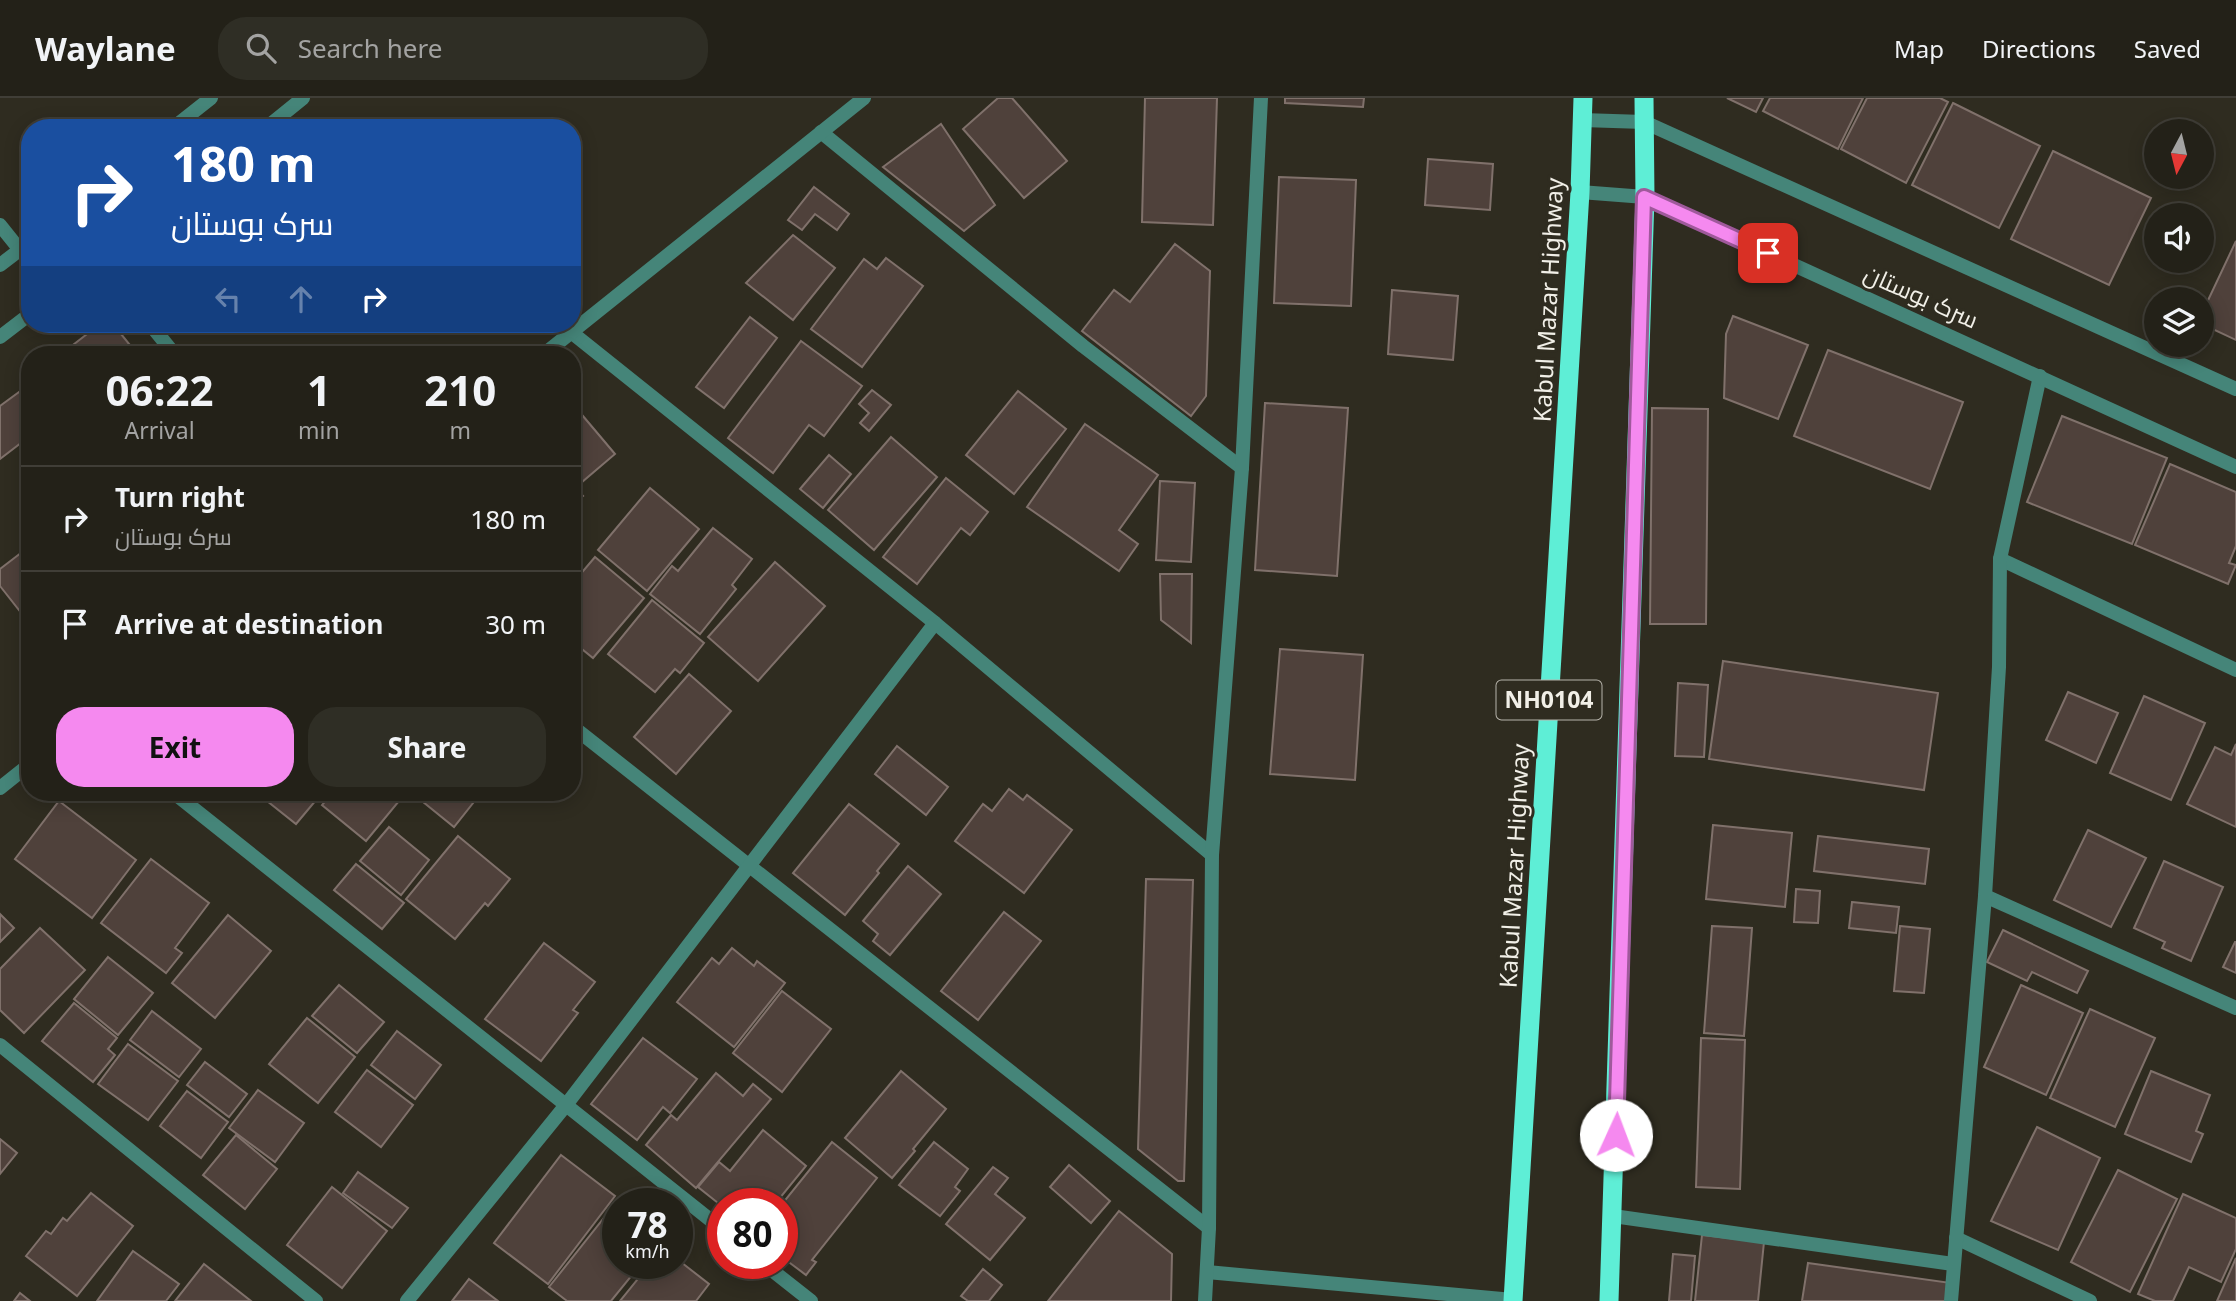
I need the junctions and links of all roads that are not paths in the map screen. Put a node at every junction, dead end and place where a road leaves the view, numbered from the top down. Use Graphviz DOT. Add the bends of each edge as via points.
graph roads {
  1 [pos="211,98"];
  2 [pos="303,98"];
  3 [pos="864,98"];
  4 [pos="1261,98"];
  5 [pos="1583,98"];
  6 [pos="1644,98"];
  7 [pos="184,119"];
  8 [pos="277,119"];
  9 [pos="1582,120"];
  10 [pos="1644,122"];
  11 [pos="821,132"];
  12 [pos="1580,192"];
  13 [pos="1644,197"];
  14 [pos="0,225"];
  15 [pos="21,243"];
  16 [pos="21,249"];
  17 [pos="0,265"];
  18 [pos="21,321"];
  19 [pos="581,324"];
  20 [pos="570,333"];
  21 [pos="572,333"];
  22 [pos="0,337"];
  23 [pos="554,346"];
  24 [pos="2040,376"];
  25 [pos="2236,389"];
  26 [pos="2236,467"];
  27 [pos="1242,468"];
  28 [pos="2000,559"];
  29 [pos="935,624"];
  30 [pos="2236,670"];
  31 [pos="581,733"];
  32 [pos="21,771"];
  33 [pos="0,788"];
  34 [pos="184,801"];
  35 [pos="1212,855"];
  36 [pos="749,867"];
  37 [pos="1985,896"];
  38 [pos="2236,1008"];
  39 [pos="0,1045"];
  40 [pos="566,1105"];
  41 [pos="1613,1216"];
  42 [pos="707,1217"];
  43 [pos="1209,1228"];
  44 [pos="1956,1238"];
  45 [pos="1953,1264"];
  46 [pos="1207,1272"];
  47 [pos="783,1279"];
  48 [pos="1513,1300"];
  49 [pos="316,1301"];
  50 [pos="407,1301"];
  51 [pos="811,1301"];
  52 [pos="1205,1301"];
  53 [pos="1609,1301"];
  54 [pos="1951,1301"];
  55 [pos="2090,1301"];
  1 -- 7 [label="street"];
  2 -- 8 [label="street"];
  3 -- 11 [label="street"];
  4 -- 27 [label="street"];
  5 -- 9 [label="highway, Kabul Mazar Highway / NH0104"];
  6 -- 10 [label="highway, NH0104"];
  9 -- 10 [label="street, سرک بوستان"];
  9 -- 12 [label="highway, Kabul Mazar Highway / NH0104"];
  10 -- 13 [label="highway, NH0104"];
  10 -- 25 [label="street, سرک بوستان"];
  11 -- 19 [label="street"];
  11 -- 27 [label="street" via="1083,346"];
  12 -- 13 [label="street, سرک بوستان"];
  12 -- 48 [label="highway, Kabul Mazar Highway / NH0104"];
  13 -- 24 [label="street, سرک بوستان"];
  13 -- 41 [label="highway, NH0104"];
  14 -- 15 [label="street"];
  16 -- 17 [label="street"];
  18 -- 22 [label="street"];
  20 -- 23 [label="street"];
  21 -- 29 [label="street"];
  24 -- 26 [label="street, سرک بوستان"];
  24 -- 28 [label="street"];
  27 -- 35 [label="street"];
  28 -- 30 [label="street"];
  28 -- 37 [label="street" via="1999,667"];
  29 -- 35 [label="street"];
  29 -- 36 [label="street"];
  31 -- 36 [label="street"];
  32 -- 33 [label="street"];
  34 -- 40 [label="street"];
  35 -- 43 [label="street"];
  36 -- 40 [label="street"];
  36 -- 43 [label="street"];
  37 -- 38 [label="street"];
  37 -- 44 [label="street"];
  39 -- 49 [label="street"];
  40 -- 42 [label="street"];
  40 -- 50 [label="street"];
  41 -- 45 [label="street"];
  41 -- 53 [label="highway, NH0104"];
  43 -- 46 [label="street"];
  44 -- 45 [label="street"];
  44 -- 55 [label="street"];
  45 -- 54 [label="street"];
  46 -- 48 [label="street"];
  46 -- 52 [label="street"];
  47 -- 51 [label="street"];
}
